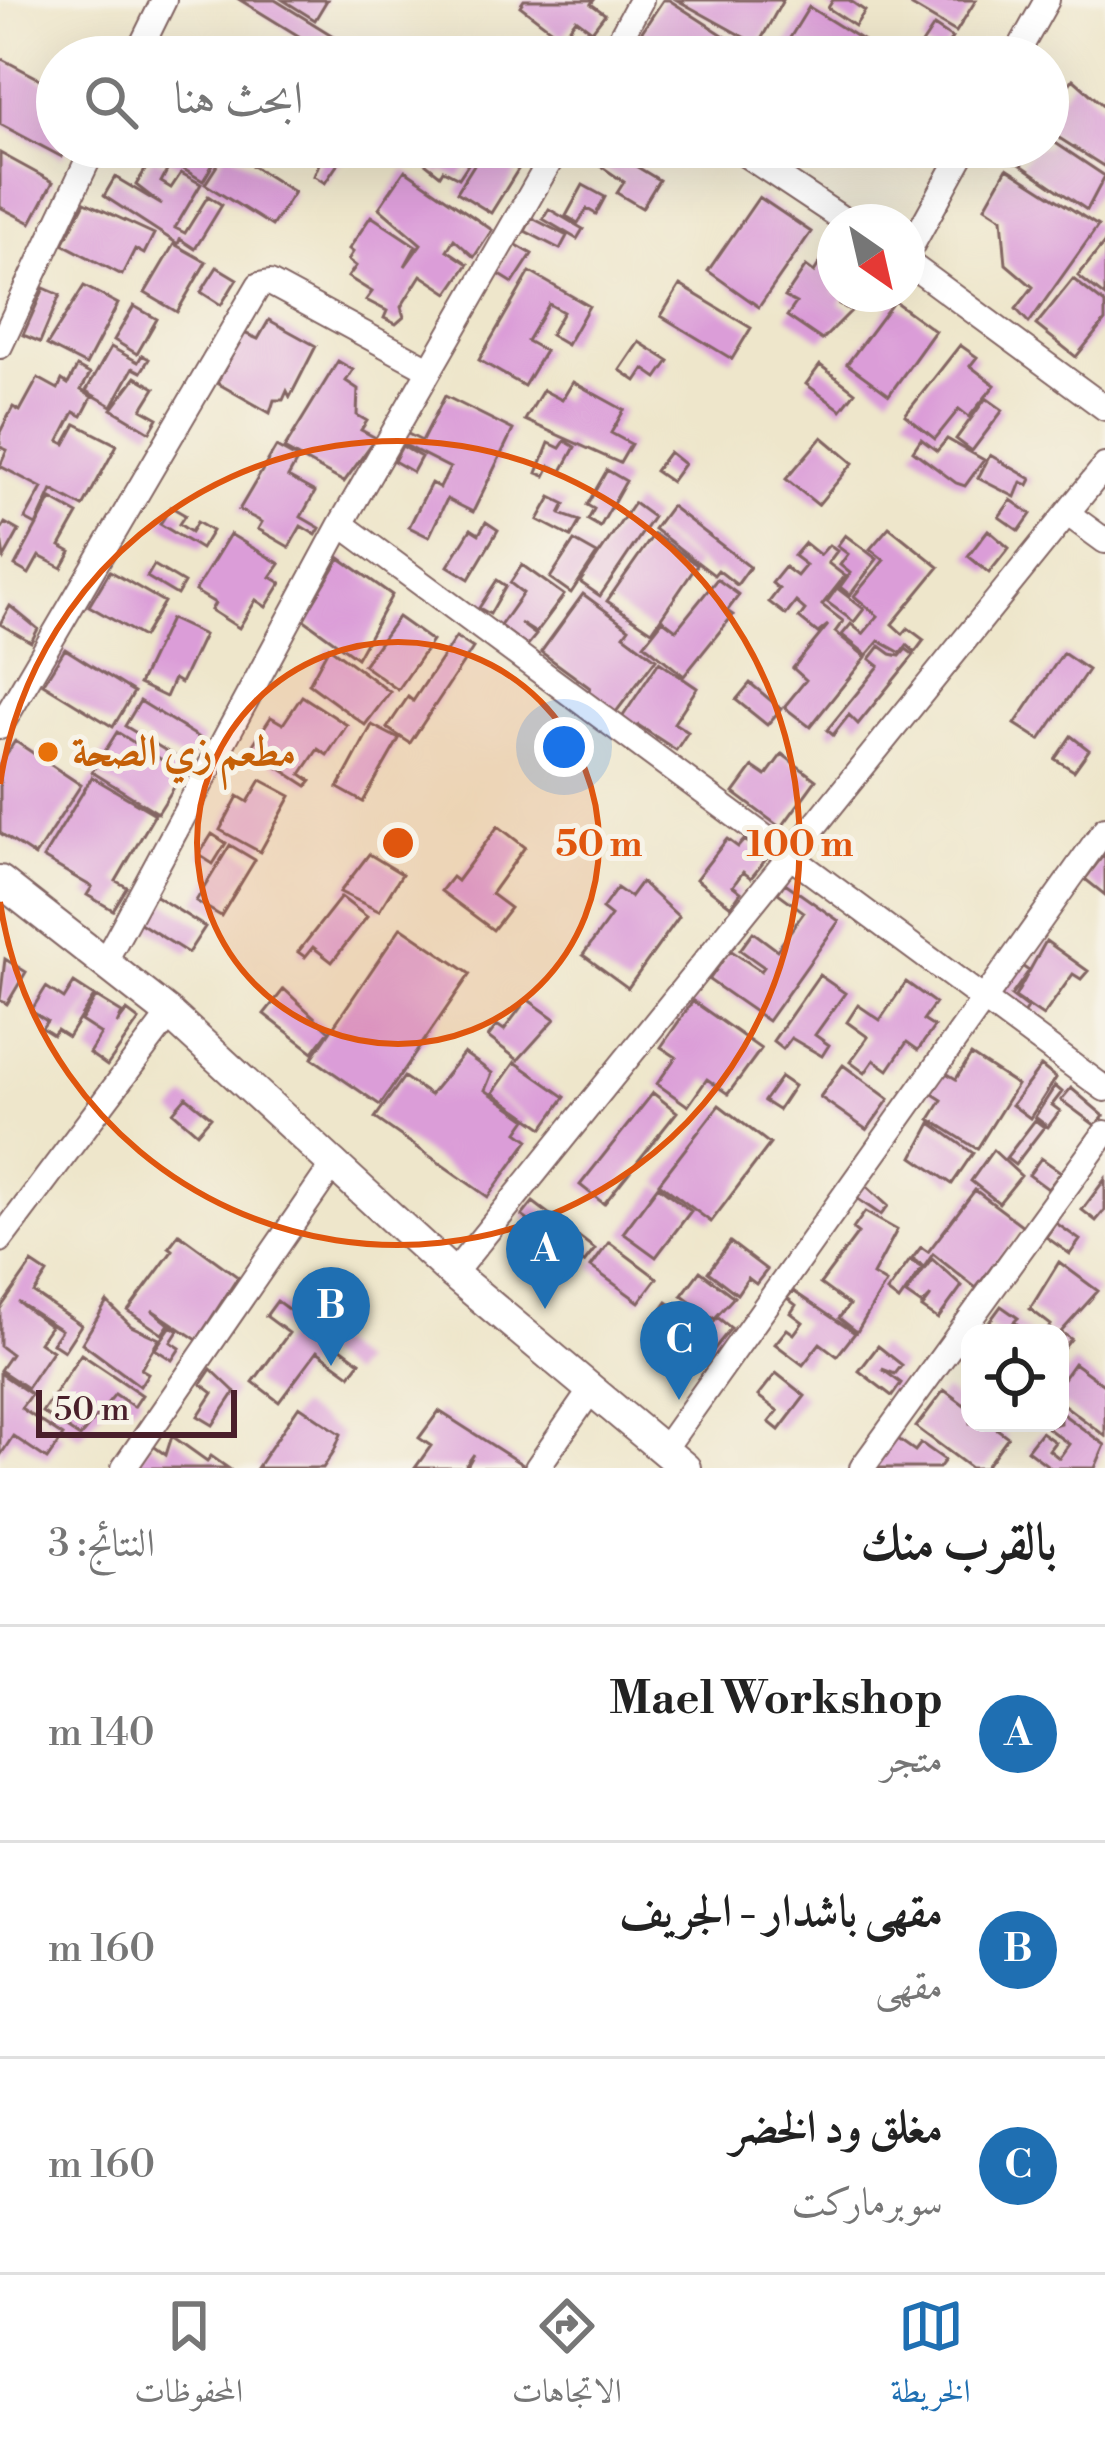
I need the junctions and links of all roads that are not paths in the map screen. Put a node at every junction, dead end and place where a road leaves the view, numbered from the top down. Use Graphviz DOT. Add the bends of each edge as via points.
graph roads {
  1 [pos="164,0"];
  2 [pos="641,0"];
  3 [pos="1047,0"];
  4 [pos="146,36"];
  5 [pos="621,36"];
  6 [pos="1027,36"];
  7 [pos="84,168"];
  8 [pos="546,168"];
  9 [pos="766,168"];
  10 [pos="955,168"];
  11 [pos="821,204"];
  12 [pos="925,224"];
  13 [pos="925,272"];
  14 [pos="0,346"];
  15 [pos="429,369"];
  16 [pos="1105,408"];
  17 [pos="1105,466"];
  18 [pos="1068,514"];
  19 [pos="341,524"];
  20 [pos="1105,541"];
  21 [pos="0,727"];
  22 [pos="1105,829"];
  23 [pos="794,857"];
  24 [pos="0,881"];
  25 [pos="105,961"];
  26 [pos="982,998"];
  27 [pos="170,1014"];
  28 [pos="1105,1089"];
  29 [pos="1105,1132"];
  30 [pos="335,1162"];
  31 [pos="0,1240"];
  32 [pos="453,1274"];
  33 [pos="590,1393"];
  34 [pos="674,1460"];
  35 [pos="124,1468"];
  36 [pos="537,1468"];
  37 [pos="862,1468"];
  1 -- 4 [label="street"];
  2 -- 5 [label="street"];
  3 -- 6 [label="street"];
  7 -- 14 [label="street"];
  8 -- 15 [label="street"];
  9 -- 11 [label="street"];
  10 -- 12 [label="street"];
  13 -- 16 [label="street"];
  15 -- 19 [label="street"];
  15 -- 21 [label="street" via="270,283 259,285"];
  17 -- 18 [label="street"];
  18 -- 20 [label="street"];
  18 -- 23 [label="street"];
  19 -- 23 [label="street"];
  19 -- 25 [label="street"];
  22 -- 26 [label="street"];
  23 -- 26 [label="street"];
  23 -- 32 [label="street"];
  24 -- 25 [label="street"];
  25 -- 27 [label="street"];
  26 -- 28 [label="street"];
  26 -- 34 [label="street"];
  27 -- 30 [label="street"];
  27 -- 31 [label="street"];
  29 -- 37 [label="street"];
  30 -- 32 [label="street"];
  30 -- 35 [label="street"];
  32 -- 33 [label="street"];
  33 -- 34 [label="street"];
  33 -- 36 [label="street"];
}
